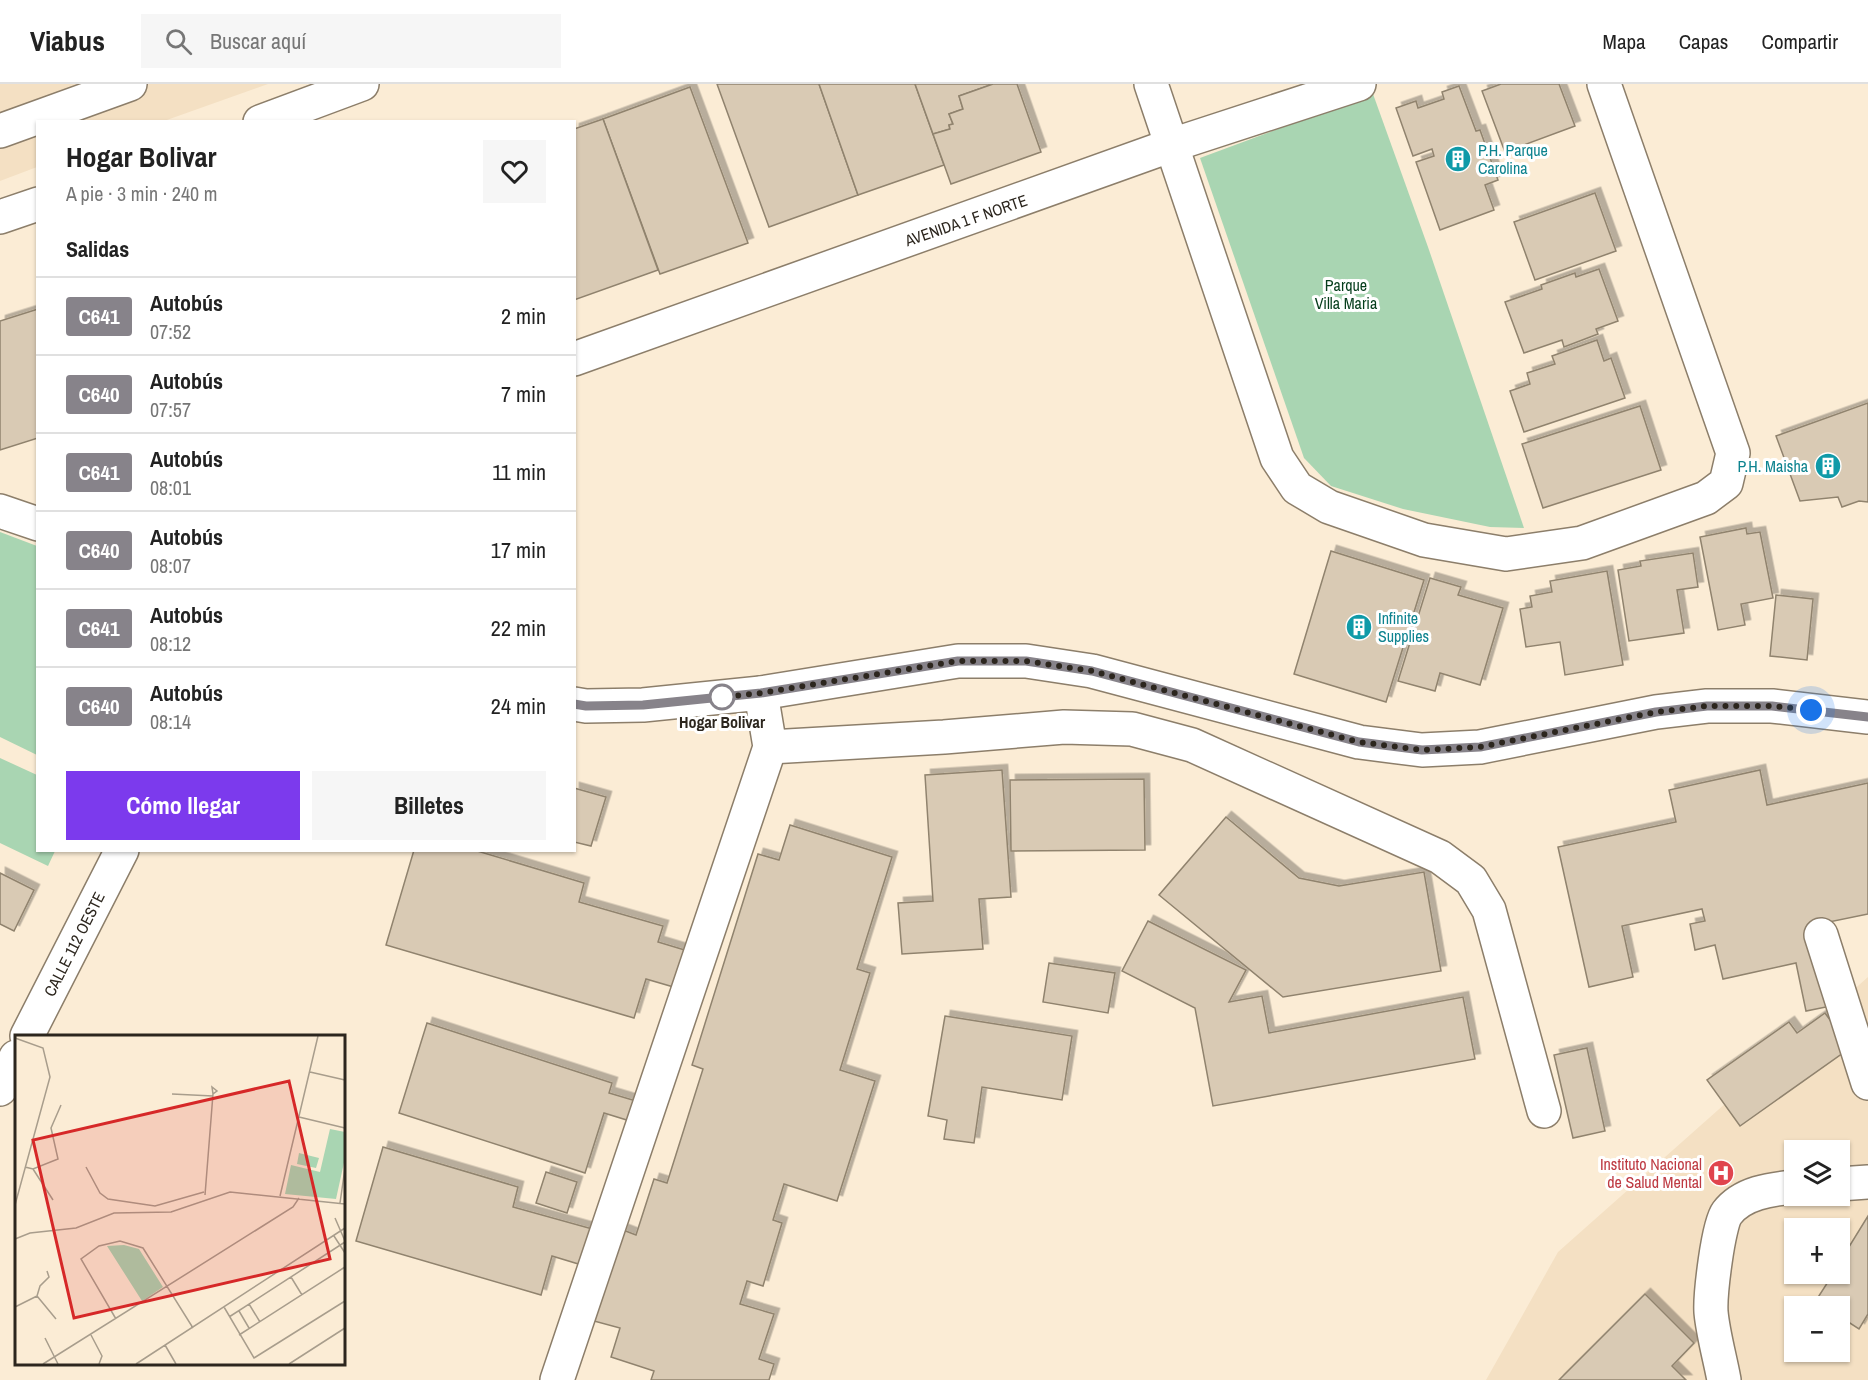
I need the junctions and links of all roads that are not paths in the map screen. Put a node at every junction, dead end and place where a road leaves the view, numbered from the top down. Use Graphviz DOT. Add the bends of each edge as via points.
graph roads {
  1 [pos="130,84"];
  2 [pos="362,84"];
  3 [pos="1151,84"];
  4 [pos="1359,84"];
  5 [pos="1604,84"];
  6 [pos="265,120"];
  7 [pos="0,131"];
  8 [pos="1172,146"];
  9 [pos="36,205"];
  10 [pos="0,218"];
  11 [pos="576,358"];
  12 [pos="0,511"];
  13 [pos="36,523"];
  14 [pos="761,693"];
  15 [pos="576,704"];
  16 [pos="1868,717"];
  17 [pos="770,747"];
  18 [pos="121,852"];
  19 [pos="1821,935"];
  20 [pos="28,1035"];
  21 [pos="15,1058"];
  22 [pos="1868,1083"];
  23 [pos="0,1089"];
  24 [pos="1544,1111"];
  25 [pos="1868,1182"];
  26 [pos="1850,1183"];
  27 [pos="1784,1188"];
  28 [pos="557,1380"];
  29 [pos="1724,1380"];
  1 -- 7 [label="street"];
  2 -- 6 [label="street"];
  3 -- 8 [label="street"];
  4 -- 8 [label="street, AVENIDA 1 F NORTE"];
  5 -- 8 [label="street" via="1733,453 1726,483 1706,498 1582,543 1506,554 1424,540 1329,507 1297,488 1277,458"];
  8 -- 11 [label="street, AVENIDA 1 F NORTE"];
  9 -- 10 [label="street"];
  12 -- 13 [label="street"];
  14 -- 15 [label="street" via="643,705"];
  14 -- 16 [label="street" via="958,661 1026,661 1092,671 1359,742 1422,750 1480,747 1656,712 1707,706 1772,706"];
  14 -- 17 [label="street"];
  17 -- 24 [label="street" via="1064,727 1132,729 1192,745 1440,857 1471,880 1489,910"];
  17 -- 28 [label="street"];
  18 -- 20 [label="street, CALLE 112 OESTE"];
  19 -- 22 [label="street"];
  21 -- 23 [label="street"];
  25 -- 26 [label="street"];
  27 -- 29 [label="street" via="1747,1197 1726,1213 1717,1244 1711,1311"];
}
